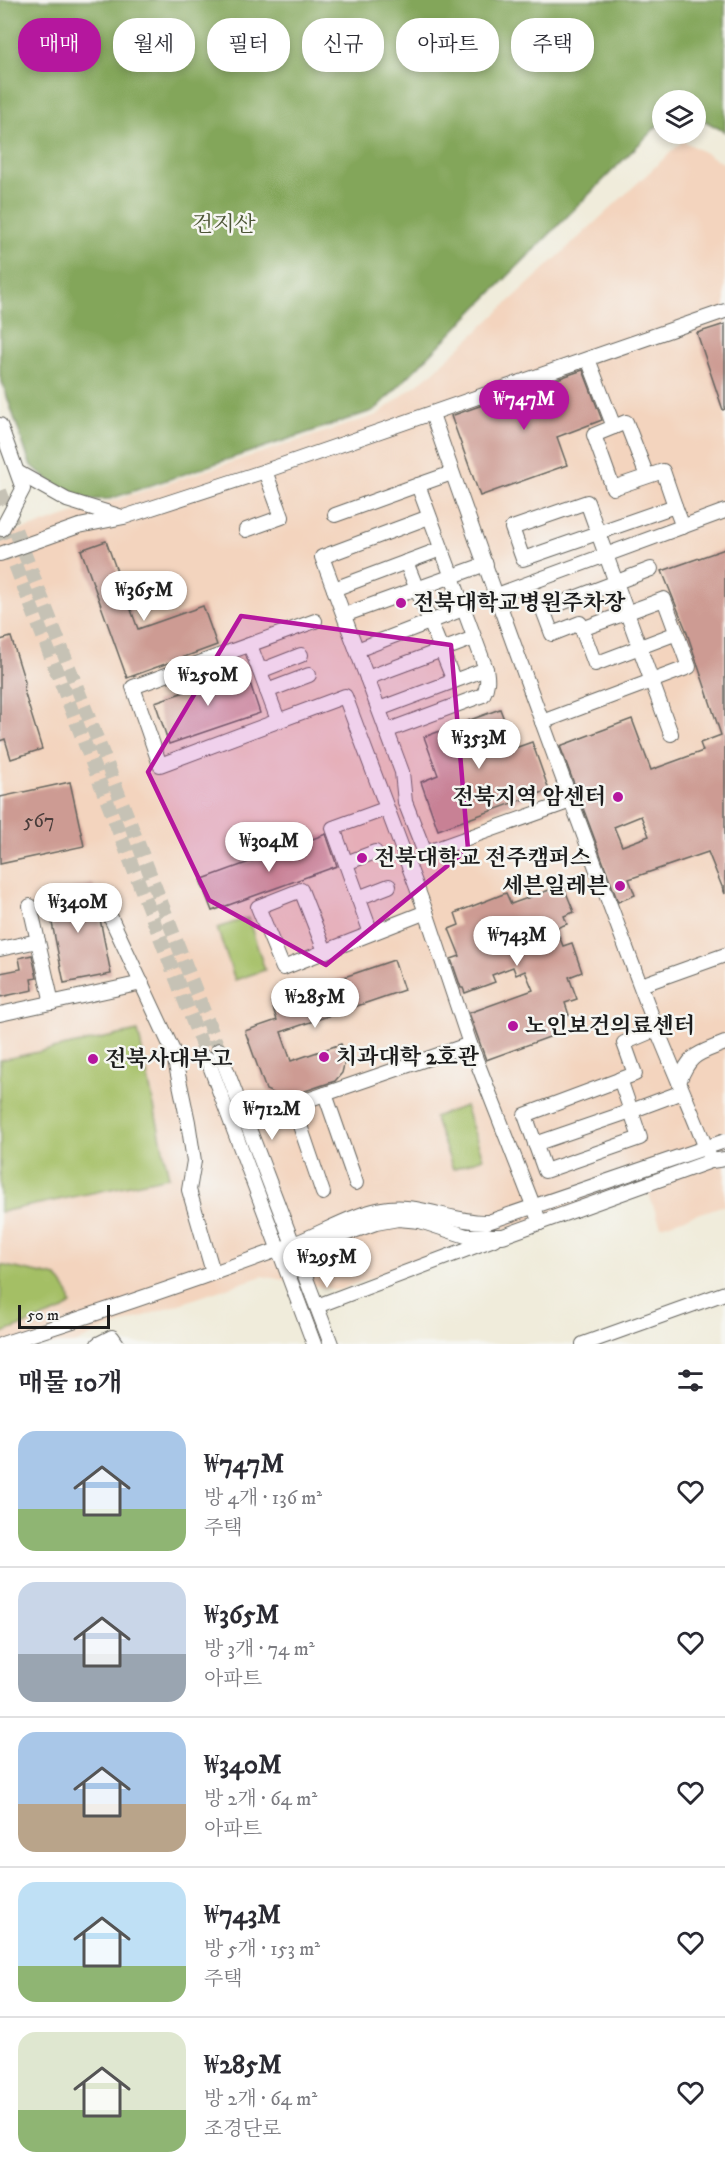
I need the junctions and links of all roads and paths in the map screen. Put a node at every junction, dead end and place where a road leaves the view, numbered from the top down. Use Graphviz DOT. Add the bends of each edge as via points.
graph roads {
  1 [pos="725,311"];
  2 [pos="588,359"];
  3 [pos="432,414"];
  4 [pos="0,424"];
  5 [pos="614,427"];
  6 [pos="265,471"];
  7 [pos="19,473"];
  8 [pos="452,473"];
  9 [pos="647,476"];
  10 [pos="418,485"];
  11 [pos="675,506"];
  12 [pos="725,511"];
  13 [pos="335,515"];
  14 [pos="124,517"];
  15 [pos="429,517"];
  16 [pos="683,527"];
  17 [pos="1,528"];
  18 [pos="246,530"];
  19 [pos="598,533"];
  20 [pos="441,549"];
  21 [pos="5,552"];
  22 [pos="606,555"];
  23 [pos="406,562"];
  24 [pos="486,564"];
  25 [pos="651,569"];
  26 [pos="451,577"];
  27 [pos="616,583"];
  28 [pos="334,589"];
  29 [pos="417,589"];
  30 [pos="497,595"];
  31 [pos="463,609"];
  32 [pos="627,612"];
  33 [pos="344,615"];
  34 [pos="315,621"];
  35 [pos="430,622"];
  36 [pos="582,629"];
  37 [pos="676,633"];
  38 [pos="474,638"];
  39 [pos="250,645"];
  40 [pos="639,647"];
  41 [pos="357,650"];
  42 [pos="441,650"];
  43 [pos="301,655"];
  44 [pos="486,669"];
  45 [pos="260,671"];
  46 [pos="309,675"];
  47 [pos="367,678"];
  48 [pos="454,681"];
  49 [pos="651,681"];
  50 [pos="267,691"];
  51 [pos="379,709"];
  52 [pos="278,720"];
  53 [pos="542,722"];
  54 [pos="387,731"];
  55 [pos="671,734"];
  56 [pos="571,801"];
  57 [pos="386,809"];
  58 [pos="375,852"];
  59 [pos="346,863"];
  60 [pos="389,886"];
  61 [pos="358,898"];
  62 [pos="30,906"];
  63 [pos="426,912"];
  64 [pos="109,914"];
  65 [pos="371,933"];
  66 [pos="38,941"];
  67 [pos="0,949"];
  68 [pos="325,951"];
  69 [pos="725,955"];
  70 [pos="142,983"];
  71 [pos="641,985"];
  72 [pos="52,1003"];
  73 [pos="0,1014"];
  74 [pos="657,1029"];
  75 [pos="725,1043"];
  76 [pos="470,1044"];
  77 [pos="219,1050"];
  78 [pos="207,1058"];
  79 [pos="620,1079"];
  80 [pos="680,1087"];
  81 [pos="325,1094"];
  82 [pos="631,1110"];
  83 [pos="725,1141"];
  84 [pos="535,1144"];
  85 [pos="705,1147"];
  86 [pos="718,1160"];
  87 [pos="356,1183"];
  88 [pos="323,1193"];
  89 [pos="533,1207"];
  90 [pos="540,1223"];
  91 [pos="503,1236"];
  92 [pos="294,1244"];
  93 [pos="279,1249"];
  94 [pos="213,1272"];
  95 [pos="725,1293"];
  96 [pos="317,1306"];
  97 [pos="2,1344"];
  98 [pos="98,1344"];
  99 [pos="117,1344"];
  100 [pos="314,1344"];
  101 [pos="331,1344"];
  102 [pos="583,1344"];
  1 -- 2 [label="street"];
  2 -- 3 [label="street"];
  2 -- 5 [label="street"];
  3 -- 6 [label="street"];
  3 -- 8 [label="street"];
  4 -- 7 [label="street"];
  5 -- 9 [label="street" via="627,422"];
  5 -- 9 [label="street" via="594,435 614,488"];
  6 -- 14 [label="street"];
  6 -- 18 [label="street" via="282,517"];
  7 -- 14 [label="street" via="67,500"];
  7 -- 17 [label="street" via="23,489"];
  8 -- 10 [label="street"];
  8 -- 24 [label="street"];
  9 -- 11 [label="street" via="663,471"];
  10 -- 13 [label="street"];
  10 -- 15 [label="street"];
  11 -- 16 [label="street"];
  11 -- 19 [label="street"];
  12 -- 16 [label="street"];
  14 -- 21 [label="street" via="79,526"];
  15 -- 20 [label="street"];
  15 -- 28 [label="street" via="322,557"];
  16 -- 22 [label="street"];
  17 -- 21 [label="street"];
  19 -- 19 [label="street" via="587,502 512,528 523,559"];
  19 -- 22 [label="street"];
  20 -- 23 [label="street"];
  20 -- 26 [label="street"];
  22 -- 27 [label="street"];
  22 -- 30 [label="street"];
  23 -- 28 [label="street"];
  23 -- 29 [label="street"];
  24 -- 26 [label="street"];
  24 -- 30 [label="street"];
  25 -- 27 [label="street"];
  26 -- 29 [label="street"];
  26 -- 31 [label="street"];
  27 -- 32 [label="street"];
  27 -- 36 [label="street" via="543,610 552,634 580,623"];
  28 -- 33 [label="street"];
  29 -- 33 [label="street"];
  29 -- 35 [label="street"];
  30 -- 53 [label="street"];
  31 -- 35 [label="street"];
  31 -- 38 [label="street"];
  32 -- 36 [label="street"];
  32 -- 37 [label="street" via="664,598"];
  32 -- 40 [label="street"];
  33 -- 41 [label="street"];
  34 -- 39 [label="street"];
  35 -- 41 [label="street"];
  35 -- 42 [label="street"];
  36 -- 40 [label="street" via="595,664"];
  37 -- 40 [label="street"];
  37 -- 49 [label="street" via="689,667"];
  38 -- 42 [label="street"];
  38 -- 44 [label="street"];
  39 -- 45 [label="street"];
  39 -- 52 [label="street" via="133,687 160,765"];
  40 -- 49 [label="street"];
  41 -- 47 [label="street"];
  42 -- 47 [label="street"];
  42 -- 48 [label="street"];
  43 -- 45 [label="street"];
  44 -- 48 [label="street"];
  44 -- 54 [label="street" via="487,687 483,695"];
  45 -- 50 [label="street"];
  46 -- 50 [label="street"];
  47 -- 51 [label="street"];
  48 -- 51 [label="street"];
  49 -- 53 [label="street"];
  49 -- 55 [label="street"];
  50 -- 52 [label="street"];
  51 -- 54 [label="street"];
  52 -- 57 [label="street" via="345,696"];
  53 -- 56 [label="street"];
  54 -- 56 [label="street" via="402,772 405,802 425,853"];
  56 -- 71 [label="street"];
  57 -- 59 [label="street" via="333,828"];
  57 -- 63 [label="street"];
  58 -- 59 [label="street"];
  59 -- 61 [label="street"];
  60 -- 61 [label="street"];
  61 -- 65 [label="street"];
  62 -- 66 [label="street"];
  63 -- 65 [label="street"];
  63 -- 76 [label="street"];
  64 -- 70 [label="street"];
  65 -- 68 [label="street"];
  66 -- 67 [label="street"];
  66 -- 72 [label="street"];
  68 -- 68 [label="street" via="283,968 258,906 301,890"];
  69 -- 71 [label="street"];
  70 -- 72 [label="street"];
  70 -- 94 [label="street" via="173,1051 194,1161 189,1190"];
  71 -- 74 [label="street"];
  72 -- 73 [label="street"];
  74 -- 79 [label="street" via="624,1043 635,1074"];
  74 -- 80 [label="street"];
  75 -- 80 [label="street" via="694,1055 685,1065"];
  76 -- 81 [label="street"];
  76 -- 89 [label="street"];
  77 -- 92 [label="street"];
  78 -- 93 [label="street"];
  79 -- 82 [label="street"];
  79 -- 84 [label="street" via="525,1115"];
  80 -- 82 [label="street"];
  80 -- 85 [label="street"];
  81 -- 87 [label="street"];
  81 -- 88 [label="street" via="293,1105"];
  82 -- 84 [label="street"];
  82 -- 84 [label="street" via="640,1138 545,1171"];
  83 -- 85 [label="street"];
  85 -- 86 [label="street"];
  85 -- 89 [label="street"];
  86 -- 90 [label="street"];
  89 -- 90 [label="street"];
  89 -- 92 [label="street" via="488,1222 390,1208 362,1215"];
  90 -- 91 [label="street"];
  91 -- 92 [label="street" via="466,1236 420,1221 398,1219 326,1241"];
  91 -- 96 [label="street"];
  92 -- 93 [label="street"];
  92 -- 96 [label="street"];
  93 -- 94 [label="street"];
  93 -- 100 [label="street"];
  94 -- 97 [label="street"];
  95 -- 102 [label="street"];
  96 -- 101 [label="street"];
  98 -- 99 [label="street" via="112,1337"];
}
